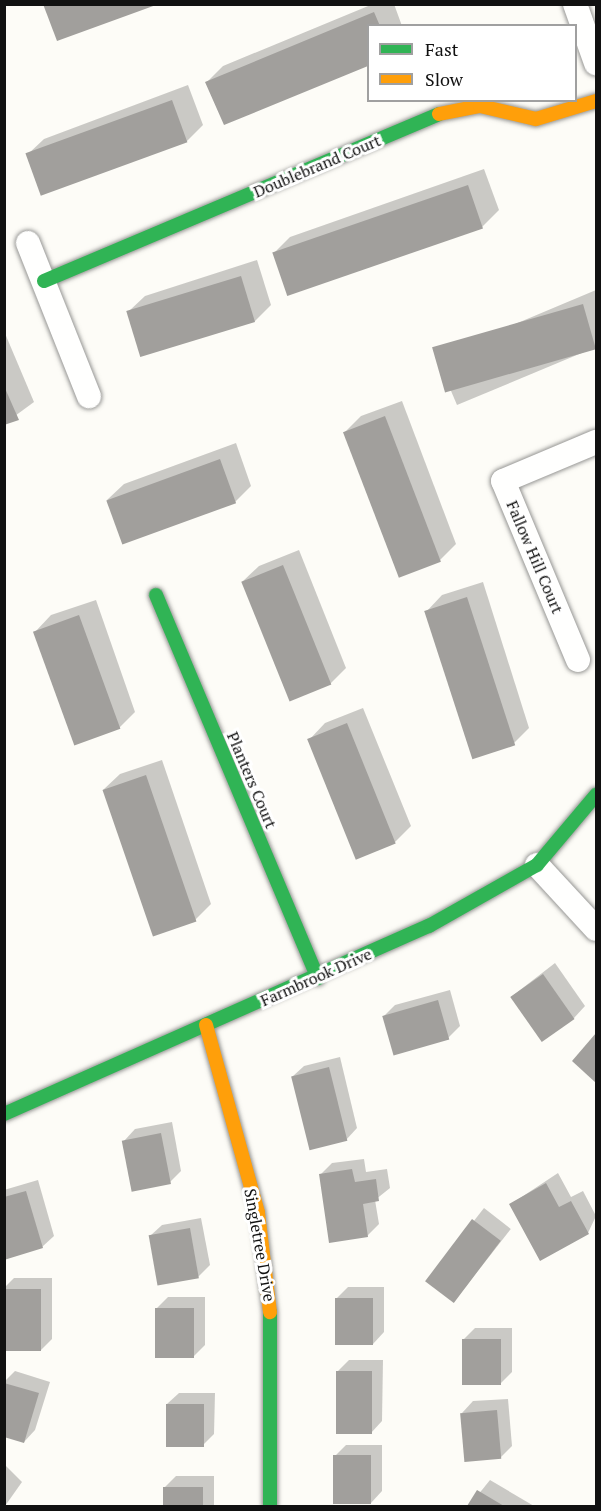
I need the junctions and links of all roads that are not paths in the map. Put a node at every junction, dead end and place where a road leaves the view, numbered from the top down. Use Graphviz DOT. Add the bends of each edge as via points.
graph roads {
  1 [pos="574,4"];
  2 [pos="597,63"];
  3 [pos="597,101"];
  4 [pos="28,243"];
  5 [pos="44,281"];
  6 [pos="89,396"];
  7 [pos="597,442"];
  8 [pos="156,595"];
  9 [pos="578,660"];
  10 [pos="597,795"];
  11 [pos="537,865"];
  12 [pos="597,929"];
  13 [pos="318,978"];
  14 [pos="206,1025"];
  15 [pos="4,1114"];
  16 [pos="270,1506"];
  1 -- 2 [label="street"];
  3 -- 5 [label="street, Doublebrand Court" via="536,119 480,106 446,111"];
  4 -- 5 [label="street"];
  5 -- 6 [label="street"];
  7 -- 9 [label="street, Fallow Hill Court" via="503,481"];
  8 -- 13 [label="street, Planters Court"];
  10 -- 11 [label="street, Farmbrook Drive"];
  11 -- 12 [label="street"];
  11 -- 13 [label="street, Farmbrook Drive" via="429,926"];
  13 -- 14 [label="street, Farmbrook Drive"];
  14 -- 15 [label="street, Farmbrook Drive"];
  14 -- 16 [label="street, Singletree Drive" via="258,1213 270,1289"];
}
